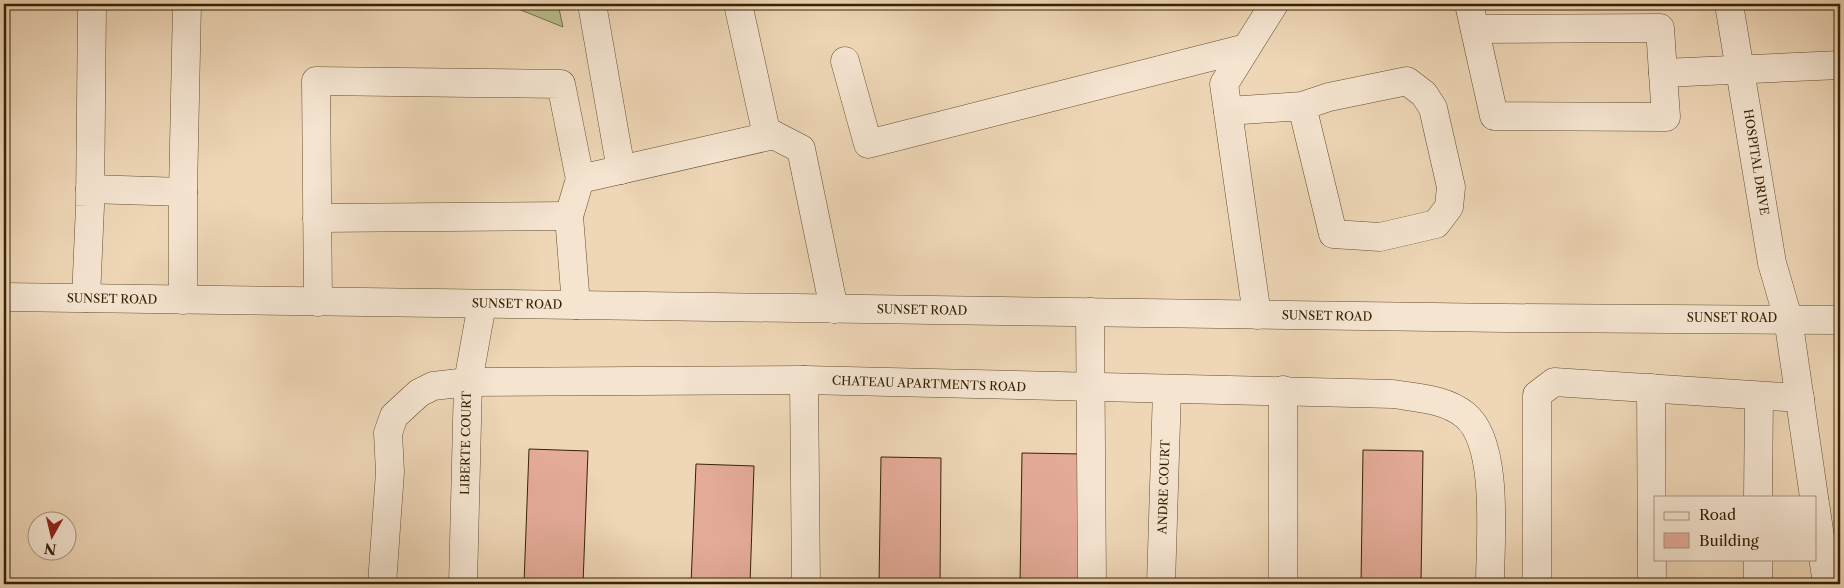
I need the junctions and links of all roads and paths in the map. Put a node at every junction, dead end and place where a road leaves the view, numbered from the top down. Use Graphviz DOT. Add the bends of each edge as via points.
graph roads {
  1 [pos="92,4"];
  2 [pos="187,4"];
  3 [pos="592,4"];
  4 [pos="738,4"];
  5 [pos="1274,4"];
  6 [pos="1730,4"];
  7 [pos="1472,16"];
  8 [pos="1246,48"];
  9 [pos="845,61"];
  10 [pos="1840,65"];
  11 [pos="1741,68"];
  12 [pos="1662,73"];
  13 [pos="1302,106"];
  14 [pos="1228,111"];
  15 [pos="774,135"];
  16 [pos="621,170"];
  17 [pos="580,179"];
  18 [pos="90,189"];
  19 [pos="183,192"];
  20 [pos="569,216"];
  21 [pos="317,218"];
  22 [pos="4,297"];
  23 [pos="86,298"];
  24 [pos="183,300"];
  25 [pos="318,302"];
  26 [pos="482,304"];
  27 [pos="576,305"];
  28 [pos="834,309"];
  29 [pos="1090,312"];
  30 [pos="1257,315"];
  31 [pos="1788,318"];
  32 [pos="1840,320"];
  33 [pos="1838,368"];
  34 [pos="1840,377"];
  35 [pos="804,380"];
  36 [pos="468,382"];
  37 [pos="1091,388"];
  38 [pos="1651,388"];
  39 [pos="1167,390"];
  40 [pos="1283,390"];
  41 [pos="1759,396"];
  42 [pos="1800,398"];
  43 [pos="1758,496"];
  44 [pos="1814,496"];
  45 [pos="1816,510"];
  46 [pos="1758,560"];
  47 [pos="382,584"];
  48 [pos="463,584"];
  49 [pos="806,584"];
  50 [pos="1092,584"];
  51 [pos="1161,584"];
  52 [pos="1283,584"];
  53 [pos="1490,584"];
  54 [pos="1537,584"];
  55 [pos="1652,584"];
  56 [pos="1758,584"];
  57 [pos="1827,584"];
  1 -- 18 [label="street"];
  2 -- 19 [label="street"];
  3 -- 16 [label="street"];
  4 -- 15 [label="street" via="766,131"];
  5 -- 8 [label="street"];
  6 -- 11 [label="street, HOSPITAL DRIVE"];
  7 -- 12 [label="street" via="1660,28"];
  7 -- 12 [label="street" via="1494,116 1666,117"];
  8 -- 9 [label="street" via="868,144"];
  8 -- 14 [label="street" via="1224,84"];
  10 -- 11 [label="street"];
  11 -- 12 [label="street"];
  11 -- 31 [label="street, HOSPITAL DRIVE" via="1772,263"];
  13 -- 13 [label="street" via="1333,234 1380,237 1436,224 1449,207 1451,187 1433,108 1424,94 1407,81 1328,97"];
  13 -- 14 [label="street"];
  14 -- 30 [label="street"];
  15 -- 16 [label="street"];
  15 -- 28 [label="street" via="801,149"];
  16 -- 17 [label="street"];
  17 -- 20 [label="street"];
  17 -- 21 [label="street" via="561,84 316,81"];
  18 -- 19 [label="street"];
  18 -- 23 [label="street"];
  19 -- 24 [label="street"];
  20 -- 21 [label="street"];
  20 -- 27 [label="street"];
  21 -- 25 [label="street"];
  22 -- 23 [label="street, SUNSET ROAD"];
  23 -- 24 [label="street, SUNSET ROAD"];
  24 -- 25 [label="street, SUNSET ROAD"];
  25 -- 26 [label="street, SUNSET ROAD"];
  26 -- 27 [label="street, SUNSET ROAD"];
  26 -- 36 [label="street, LIBERTE COURT"];
  27 -- 28 [label="street, SUNSET ROAD"];
  28 -- 29 [label="street, SUNSET ROAD"];
  29 -- 30 [label="street, SUNSET ROAD"];
  29 -- 37 [label="street"];
  30 -- 31 [label="street, SUNSET ROAD"];
  31 -- 32 [label="street, SUNSET ROAD"];
  31 -- 42 [label="street, HOSPITAL DRIVE"];
  33 -- 34 [label="path"];
  35 -- 36 [label="street, CHATEAU APARTMENTS ROAD"];
  35 -- 37 [label="street, CHATEAU APARTMENTS ROAD"];
  35 -- 49 [label="street"];
  36 -- 47 [label="street, CHATEAU APARTMENTS ROAD" via="426,389 404,404 394,416 388,433 390,472"];
  36 -- 48 [label="street, LIBERTE COURT"];
  37 -- 39 [label="street, CHATEAU APARTMENTS ROAD"];
  37 -- 50 [label="street"];
  38 -- 41 [label="street"];
  38 -- 54 [label="street" via="1554,382 1537,395"];
  38 -- 55 [label="street"];
  39 -- 40 [label="street, CHATEAU APARTMENTS ROAD"];
  39 -- 51 [label="street, ANDRE COURT"];
  40 -- 52 [label="street"];
  40 -- 53 [label="street, CHATEAU APARTMENTS ROAD" via="1412,397 1446,404 1466,416 1481,436 1488,459"];
  41 -- 42 [label="street"];
  41 -- 43 [label="street"];
  42 -- 44 [label="street, HOSPITAL DRIVE"];
  45 -- 57 [label="street"];
  46 -- 56 [label="street"];
}
